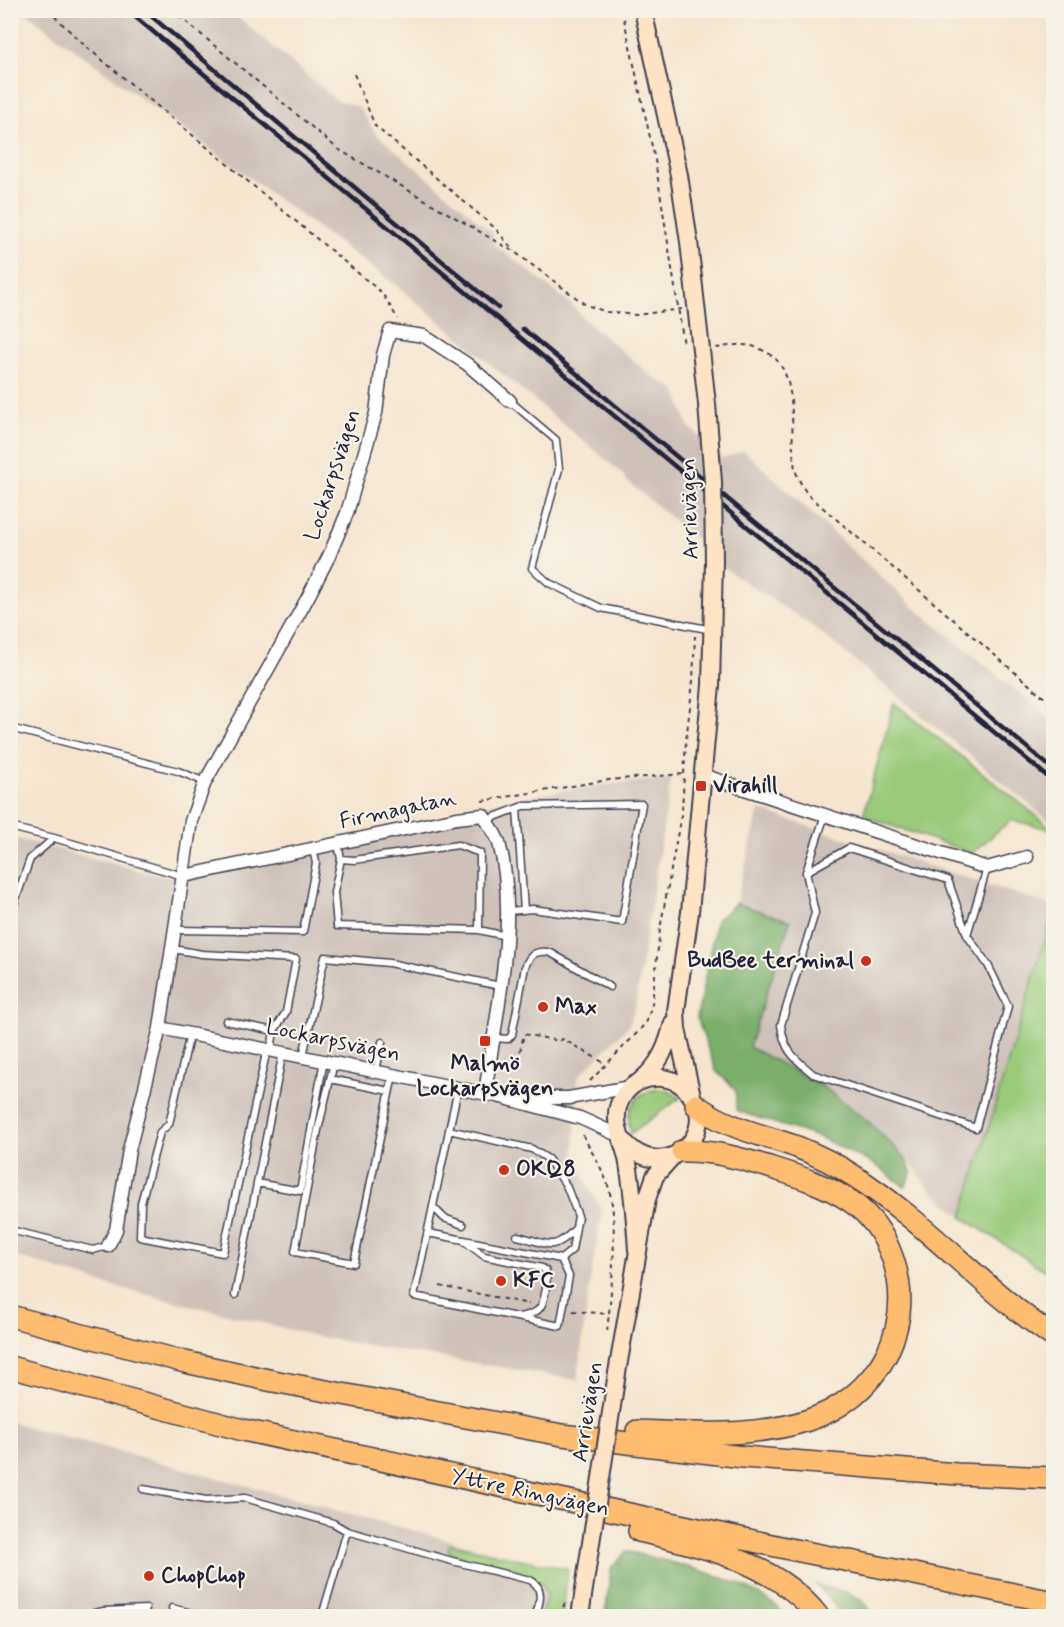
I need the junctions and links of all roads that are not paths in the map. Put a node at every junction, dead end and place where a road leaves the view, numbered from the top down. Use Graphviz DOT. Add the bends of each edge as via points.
graph roads {
  1 [pos="643,10"];
  2 [pos="510,402"];
  3 [pos="712,630"];
  4 [pos="10,728"];
  5 [pos="702,775"];
  6 [pos="205,782"];
  7 [pos="517,809"];
  8 [pos="825,815"];
  9 [pos="486,820"];
  10 [pos="10,827"];
  11 [pos="54,838"];
  12 [pos="338,844"];
  13 [pos="313,848"];
  14 [pos="1027,857"];
  15 [pos="340,859"];
  16 [pos="987,868"];
  17 [pos="806,872"];
  18 [pos="184,876"];
  19 [pos="524,910"];
  20 [pos="506,911"];
  21 [pos="10,916"];
  22 [pos="176,930"];
  23 [pos="479,930"];
  24 [pos="967,935"];
  25 [pos="506,936"];
  26 [pos="173,949"];
  27 [pos="501,986"];
  28 [pos="610,987"];
  29 [pos="676,1011"];
  30 [pos="226,1021"];
  31 [pos="160,1028"];
  32 [pos="274,1030"];
  33 [pos="190,1034"];
  34 [pos="493,1038"];
  35 [pos="382,1042"];
  36 [pos="273,1050"];
  37 [pos="303,1056"];
  38 [pos="329,1061"];
  39 [pos="376,1071"];
  40 [pos="393,1075"];
  41 [pos="330,1079"];
  42 [pos="633,1085"];
  43 [pos="458,1088"];
  44 [pos="389,1091"];
  45 [pos="491,1095"];
  46 [pos="694,1100"];
  47 [pos="449,1130"];
  48 [pos="621,1138"];
  49 [pos="677,1154"];
  50 [pos="257,1183"];
  51 [pos="433,1207"];
  52 [pos="463,1225"];
  53 [pos="576,1228"];
  54 [pos="10,1230"];
  55 [pos="428,1233"];
  56 [pos="517,1236"];
  57 [pos="462,1240"];
  58 [pos="108,1246"];
  59 [pos="637,1250"];
  60 [pos="561,1259"];
  61 [pos="235,1295"];
  62 [pos="10,1316"];
  63 [pos="518,1318"];
  64 [pos="1053,1336"];
  65 [pos="10,1367"];
  66 [pos="273,1381"];
  67 [pos="243,1430"];
  68 [pos="1053,1478"];
  69 [pos="143,1489"];
  70 [pos="347,1531"];
  71 [pos="1053,1602"];
  72 [pos="172,1608"];
  73 [pos="146,1609"];
  74 [pos="322,1615"];
  75 [pos="81,1617"];
  76 [pos="203,1617"];
  77 [pos="336,1617"];
  78 [pos="535,1617"];
  79 [pos="580,1617"];
  80 [pos="818,1617"];
  1 -- 3 [label="main road, Arrievägen, bridge" via="679,175 697,308 713,482"];
  2 -- 3 [label="lane" via="556,440 559,470 532,568 549,583 602,608"];
  2 -- 6 [label="street, Lockarpsvägen" via="467,364 424,336 390,331 376,413 347,513 329,556"];
  3 -- 5 [label="main road, Arrievägen"];
  4 -- 6 [label="lane" via="178,771"];
  5 -- 8 [label="street"];
  5 -- 29 [label="main road, Arrievägen" via="690,912"];
  6 -- 18 [label="street, Lockarpsvägen" via="191,821"];
  7 -- 9 [label="lane"];
  7 -- 19 [label="lane"];
  7 -- 19 [label="lane" via="642,804 622,922"];
  8 -- 16 [label="street"];
  8 -- 17 [label="lane"];
  9 -- 12 [label="street, Firmagatan" via="483,815 462,817"];
  9 -- 20 [label="street, Firmagatan" via="498,840"];
  10 -- 11 [label="lane"];
  11 -- 18 [label="lane"];
  11 -- 21 [label="lane" via="30,859"];
  12 -- 13 [label="street, Firmagatan"];
  12 -- 15 [label="lane"];
  13 -- 18 [label="street, Firmagatan"];
  13 -- 22 [label="lane" via="316,863 303,932"];
  14 -- 16 [label="street"];
  15 -- 23 [label="lane" via="334,892 337,926"];
  15 -- 23 [label="lane" via="458,845 480,853"];
  16 -- 24 [label="lane"];
  17 -- 24 [label="lane" via="849,848 948,880"];
  17 -- 24 [label="lane" via="814,913 781,1026 783,1040 793,1058 813,1074 976,1128 1008,1006 988,965"];
  18 -- 22 [label="street, Lockarpsvägen"];
  19 -- 20 [label="lane"];
  20 -- 25 [label="street, Firmagatan"];
  22 -- 26 [label="street, Lockarpsvägen"];
  23 -- 25 [label="lane"];
  25 -- 27 [label="street, Firmagatan"];
  26 -- 31 [label="street, Lockarpsvägen"];
  26 -- 32 [label="lane" via="296,959 286,1012"];
  27 -- 34 [label="street, Firmagatan"];
  27 -- 37 [label="lane" via="389,963 324,957"];
  28 -- 34 [label="lane" via="551,953 535,952 525,967 512,1035 508,1039"];
  29 -- 42 [label="main road, Arrievägen" via="659,1061"];
  29 -- 46 [label="main road, Arrievägen" via="686,1077"];
  30 -- 32 [label="lane"];
  31 -- 33 [label="street, Lockarpsvägen"];
  31 -- 58 [label="street, Lockarpsvägen" via="129,1150 116,1230"];
  32 -- 36 [label="lane"];
  33 -- 36 [label="street, Lockarpsvägen"];
  33 -- 36 [label="lane" via="169,1124 160,1132 141,1203 140,1237 223,1253"];
  34 -- 45 [label="street, Firmagatan"];
  35 -- 39 [label="lane"];
  36 -- 37 [label="street, Lockarpsvägen"];
  36 -- 50 [label="lane"];
  37 -- 38 [label="street, Lockarpsvägen"];
  38 -- 39 [label="street, Lockarpsvägen"];
  38 -- 41 [label="lane"];
  38 -- 50 [label="lane" via="300,1191"];
  39 -- 40 [label="street, Lockarpsvägen"];
  40 -- 43 [label="street, Lockarpsvägen"];
  40 -- 44 [label="lane"];
  41 -- 44 [label="lane"];
  41 -- 44 [label="lane" via="295,1252 354,1263"];
  42 -- 45 [label="street, Lockarpsvägen" via="585,1096"];
  42 -- 46 [label="main road" via="656,1077 667,1078 685,1088"];
  42 -- 48 [label="main road" via="623,1095 616,1115"];
  43 -- 45 [label="street, Lockarpsvägen"];
  43 -- 47 [label="lane"];
  45 -- 48 [label="street, Lockarpsvägen" via="580,1118"];
  46 -- 49 [label="main road" via="698,1116 695,1136"];
  46 -- 64 [label="highway" via="714,1118 734,1128 807,1151 853,1175"];
  47 -- 51 [label="lane"];
  47 -- 53 [label="lane" via="532,1149 548,1159 566,1185 578,1215"];
  48 -- 49 [label="main road" via="630,1149 650,1159"];
  48 -- 59 [label="main road, Arrievägen" via="632,1187"];
  49 -- 59 [label="main road, Arrievägen" via="659,1169 651,1183"];
  49 -- 66 [label="highway" via="705,1151 725,1155 827,1188 864,1214 888,1248 900,1288 901,1307 893,1343 877,1373 830,1411 764,1430 679,1433 562,1424"];
  50 -- 61 [label="lane"];
  51 -- 52 [label="lane" via="444,1218"];
  51 -- 55 [label="lane"];
  53 -- 56 [label="lane" via="563,1243 548,1245"];
  53 -- 60 [label="lane" via="572,1250"];
  54 -- 58 [label="lane" via="93,1250"];
  55 -- 57 [label="lane"];
  55 -- 63 [label="lane" via="414,1296"];
  57 -- 60 [label="lane"];
  57 -- 63 [label="lane" via="484,1256 546,1271 540,1308"];
  59 -- 79 [label="main road, Arrievägen, bridge"];
  60 -- 63 [label="lane" via="569,1276 560,1326"];
  62 -- 66 [label="highway"];
  65 -- 67 [label="highway, Yttre Ringvägen"];
  66 -- 68 [label="highway" via="562,1435 755,1458"];
  67 -- 71 [label="highway, Yttre Ringvägen" via="778,1547"];
  67 -- 80 [label="highway" via="448,1487 710,1551 775,1579"];
  69 -- 70 [label="lane" via="206,1500 245,1498 333,1523"];
  70 -- 74 [label="lane"];
  70 -- 78 [label="lane" via="530,1580 540,1588"];
  72 -- 76 [label="lane"];
  73 -- 75 [label="lane" via="104,1611"];
  74 -- 77 [label="lane"];
}
